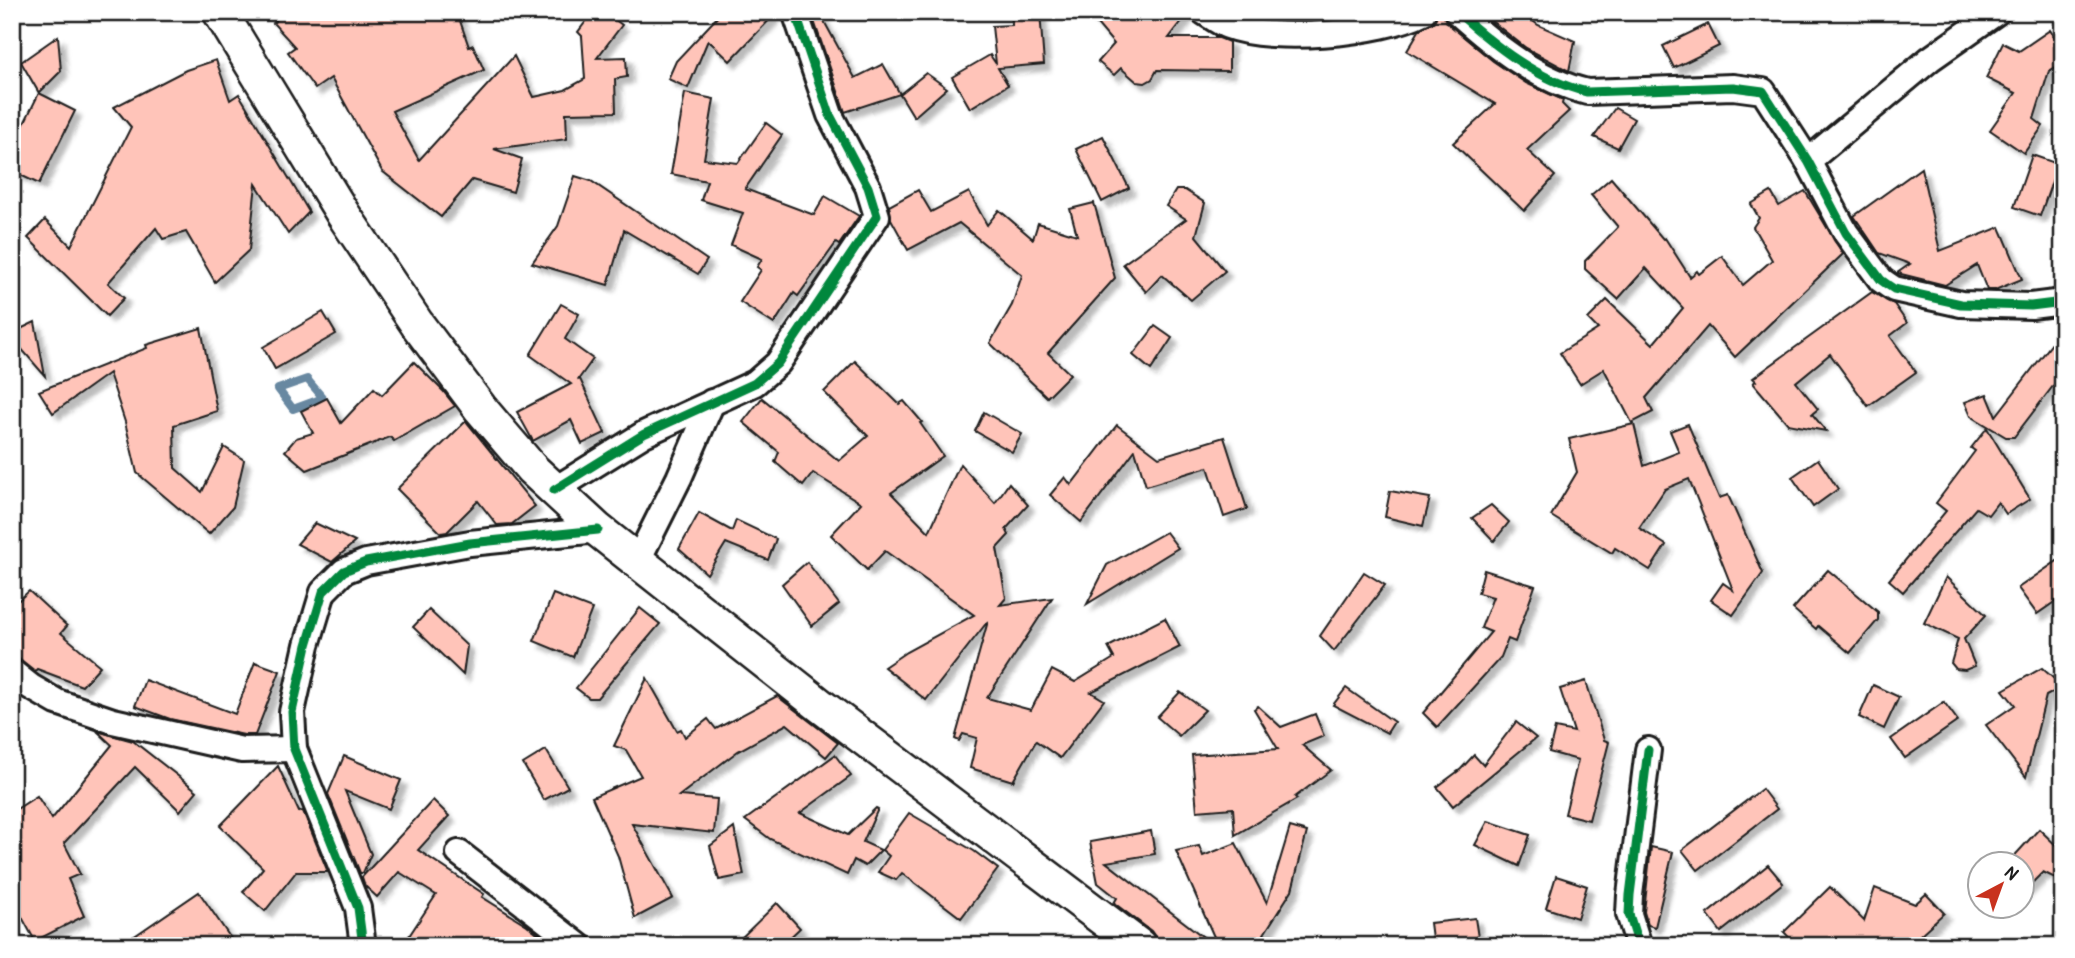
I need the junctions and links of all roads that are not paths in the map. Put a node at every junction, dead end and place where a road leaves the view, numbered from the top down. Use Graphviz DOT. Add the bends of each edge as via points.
graph roads {
  1 [pos="220,12"];
  2 [pos="795,12"];
  3 [pos="1204,12"];
  4 [pos="1423,12"];
  5 [pos="1457,12"];
  6 [pos="1997,12"];
  7 [pos="1808,161"];
  8 [pos="2063,302"];
  9 [pos="712,402"];
  10 [pos="554,490"];
  11 [pos="598,530"];
  12 [pos="637,562"];
  13 [pos="12,673"];
  14 [pos="294,749"];
  15 [pos="1648,750"];
  16 [pos="459,853"];
  17 [pos="363,946"];
  18 [pos="579,946"];
  19 [pos="1139,946"];
  20 [pos="1639,946"];
  1 -- 10 [label="main road" via="342,214 417,324 480,408"];
  2 -- 9 [label="street" via="830,115 868,187 877,216 778,363 755,383"];
  3 -- 4 [label="street" via="1227,26 1308,35 1381,26"];
  5 -- 7 [label="street" via="1509,55 1575,89 1733,87 1763,91"];
  6 -- 7 [label="street" via="1930,59"];
  7 -- 8 [label="street" via="1846,233 1881,280 1894,289 1961,304"];
  9 -- 10 [label="street" via="644,434"];
  9 -- 12 [label="street"];
  10 -- 11 [label="main road"];
  11 -- 12 [label="main road"];
  11 -- 14 [label="street" via="470,543 366,562 344,571 323,592 307,645 292,712"];
  12 -- 19 [label="main road"];
  13 -- 14 [label="street" via="57,702 113,721 242,750"];
  14 -- 17 [label="street" via="358,908"];
  15 -- 20 [label="street" via="1629,914"];
  16 -- 18 [label="street"];
}
